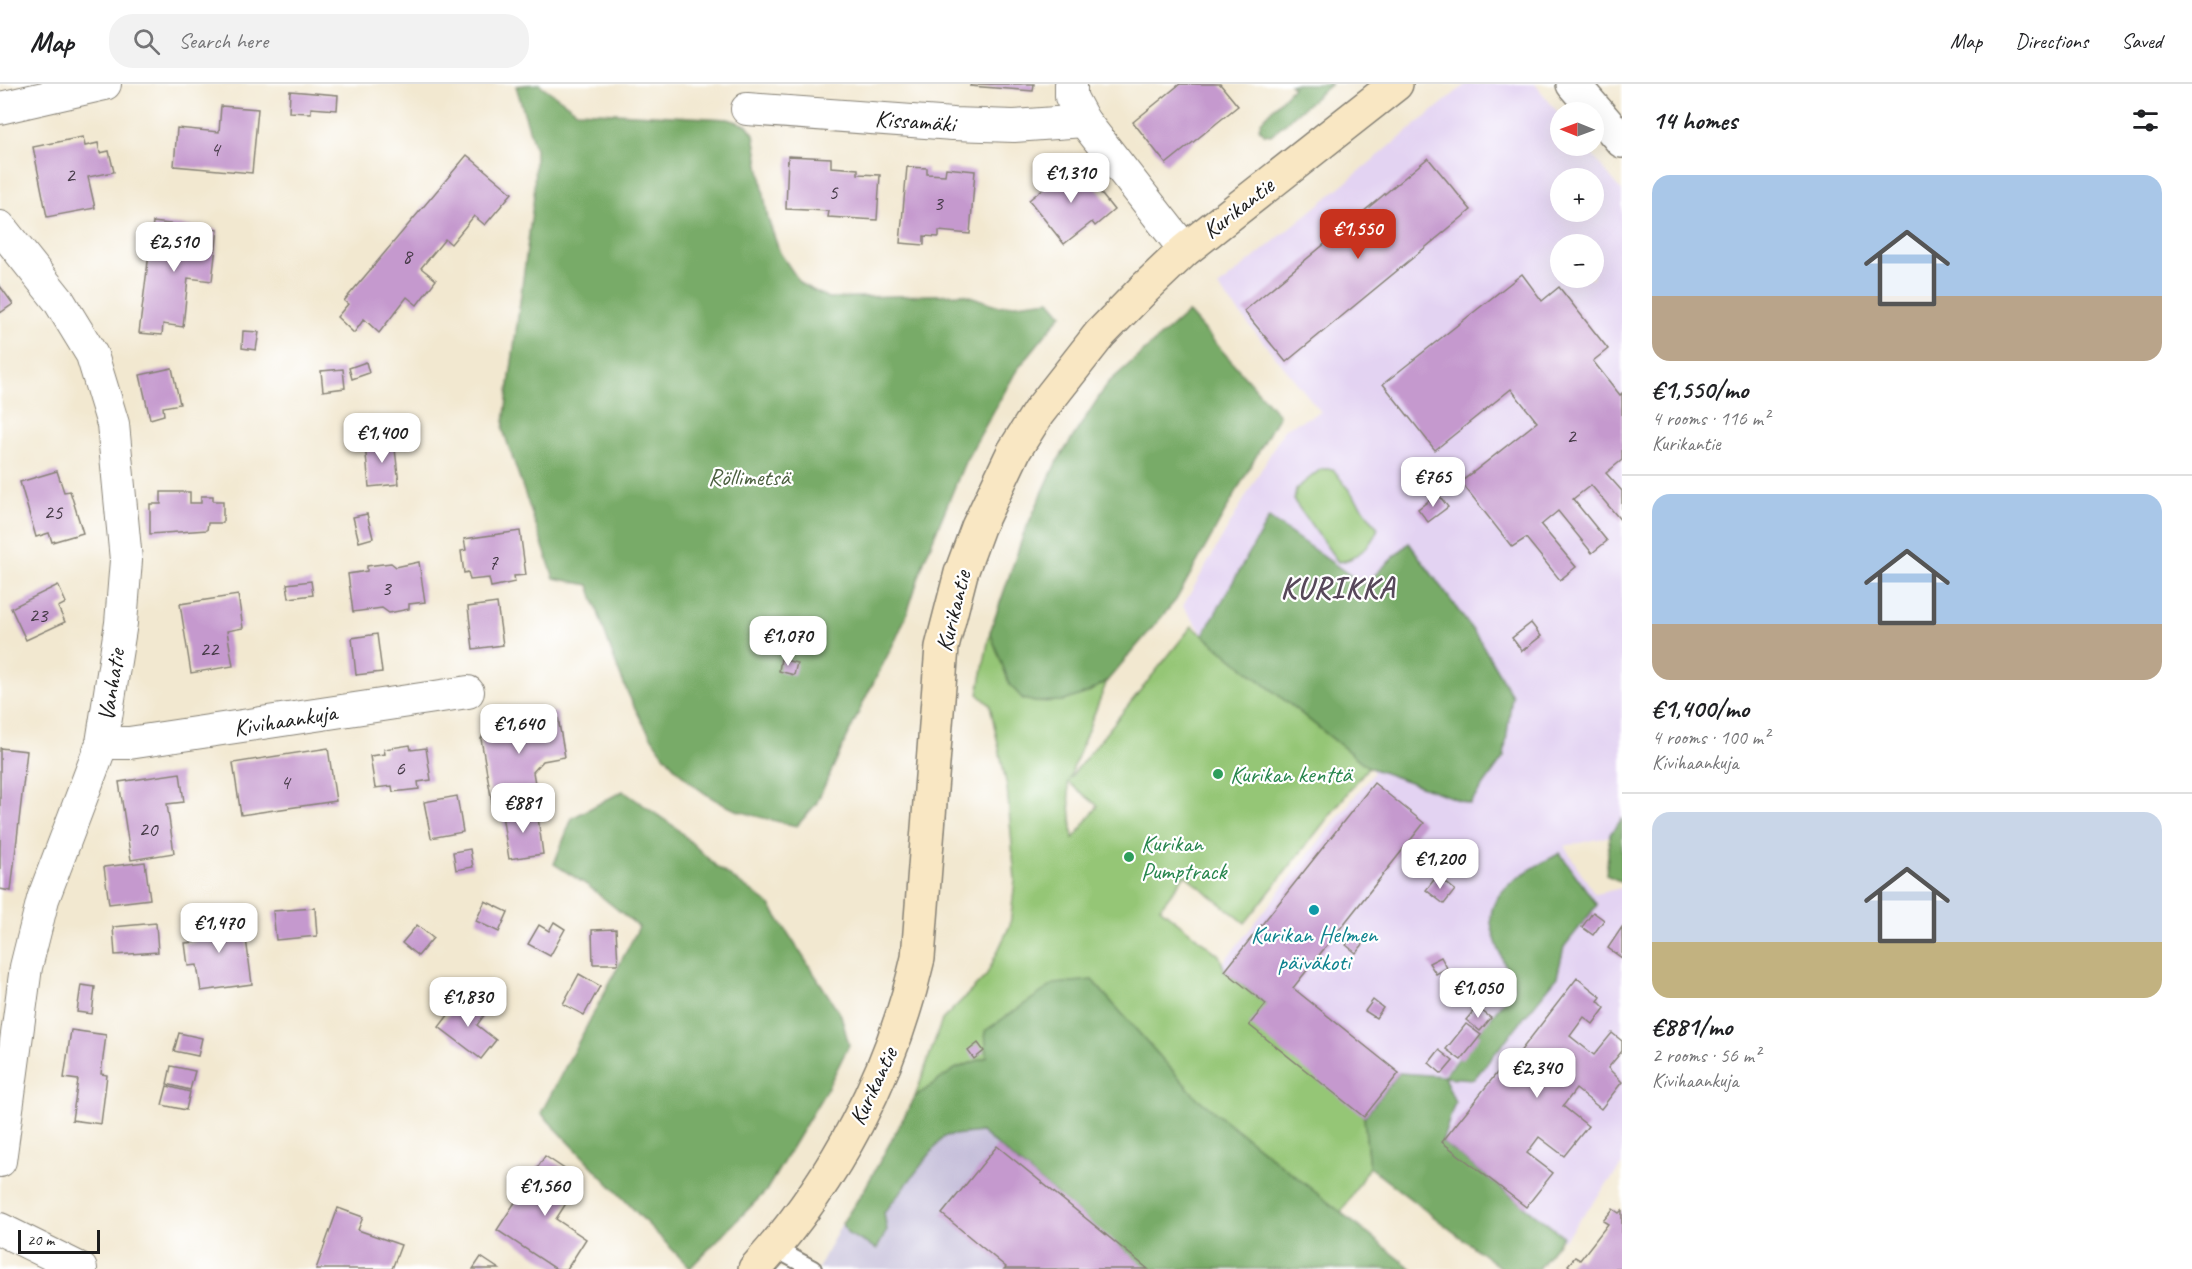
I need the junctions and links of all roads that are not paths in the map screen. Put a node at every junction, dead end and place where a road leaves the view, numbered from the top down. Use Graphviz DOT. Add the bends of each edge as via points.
graph roads {
  1 [pos="105,84"];
  2 [pos="1071,84"];
  3 [pos="1395,84"];
  4 [pos="1573,84"];
  5 [pos="0,108"];
  6 [pos="747,109"];
  7 [pos="1084,121"];
  8 [pos="1622,141"];
  9 [pos="0,227"];
  10 [pos="1185,250"];
  11 [pos="468,692"];
  12 [pos="102,743"];
  13 [pos="0,1161"];
  14 [pos="0,1229"];
  15 [pos="765,1259"];
  16 [pos="81,1269"];
  17 [pos="813,1269"];
  1 -- 5 [label="street"];
  2 -- 7 [label="street" via="1071,97"];
  3 -- 10 [label="main road, Kurikantie"];
  4 -- 8 [label="street"];
  6 -- 7 [label="street, Kissamäki" via="953,124 1014,126"];
  7 -- 10 [label="street"];
  9 -- 12 [label="street, Vanhatie" via="58,302 92,355 113,424 126,560 121,623"];
  10 -- 15 [label="main road, Kurikantie" via="1100,334 1038,413 1009,460 978,527 942,647 918,958 909,999 862,1113 813,1199"];
  11 -- 12 [label="street, Kivihaankuja" via="129,743"];
  12 -- 13 [label="street, Vanhatie" via="43,899 26,967"];
  14 -- 16 [label="street"];
  15 -- 17 [label="lane"];
}
